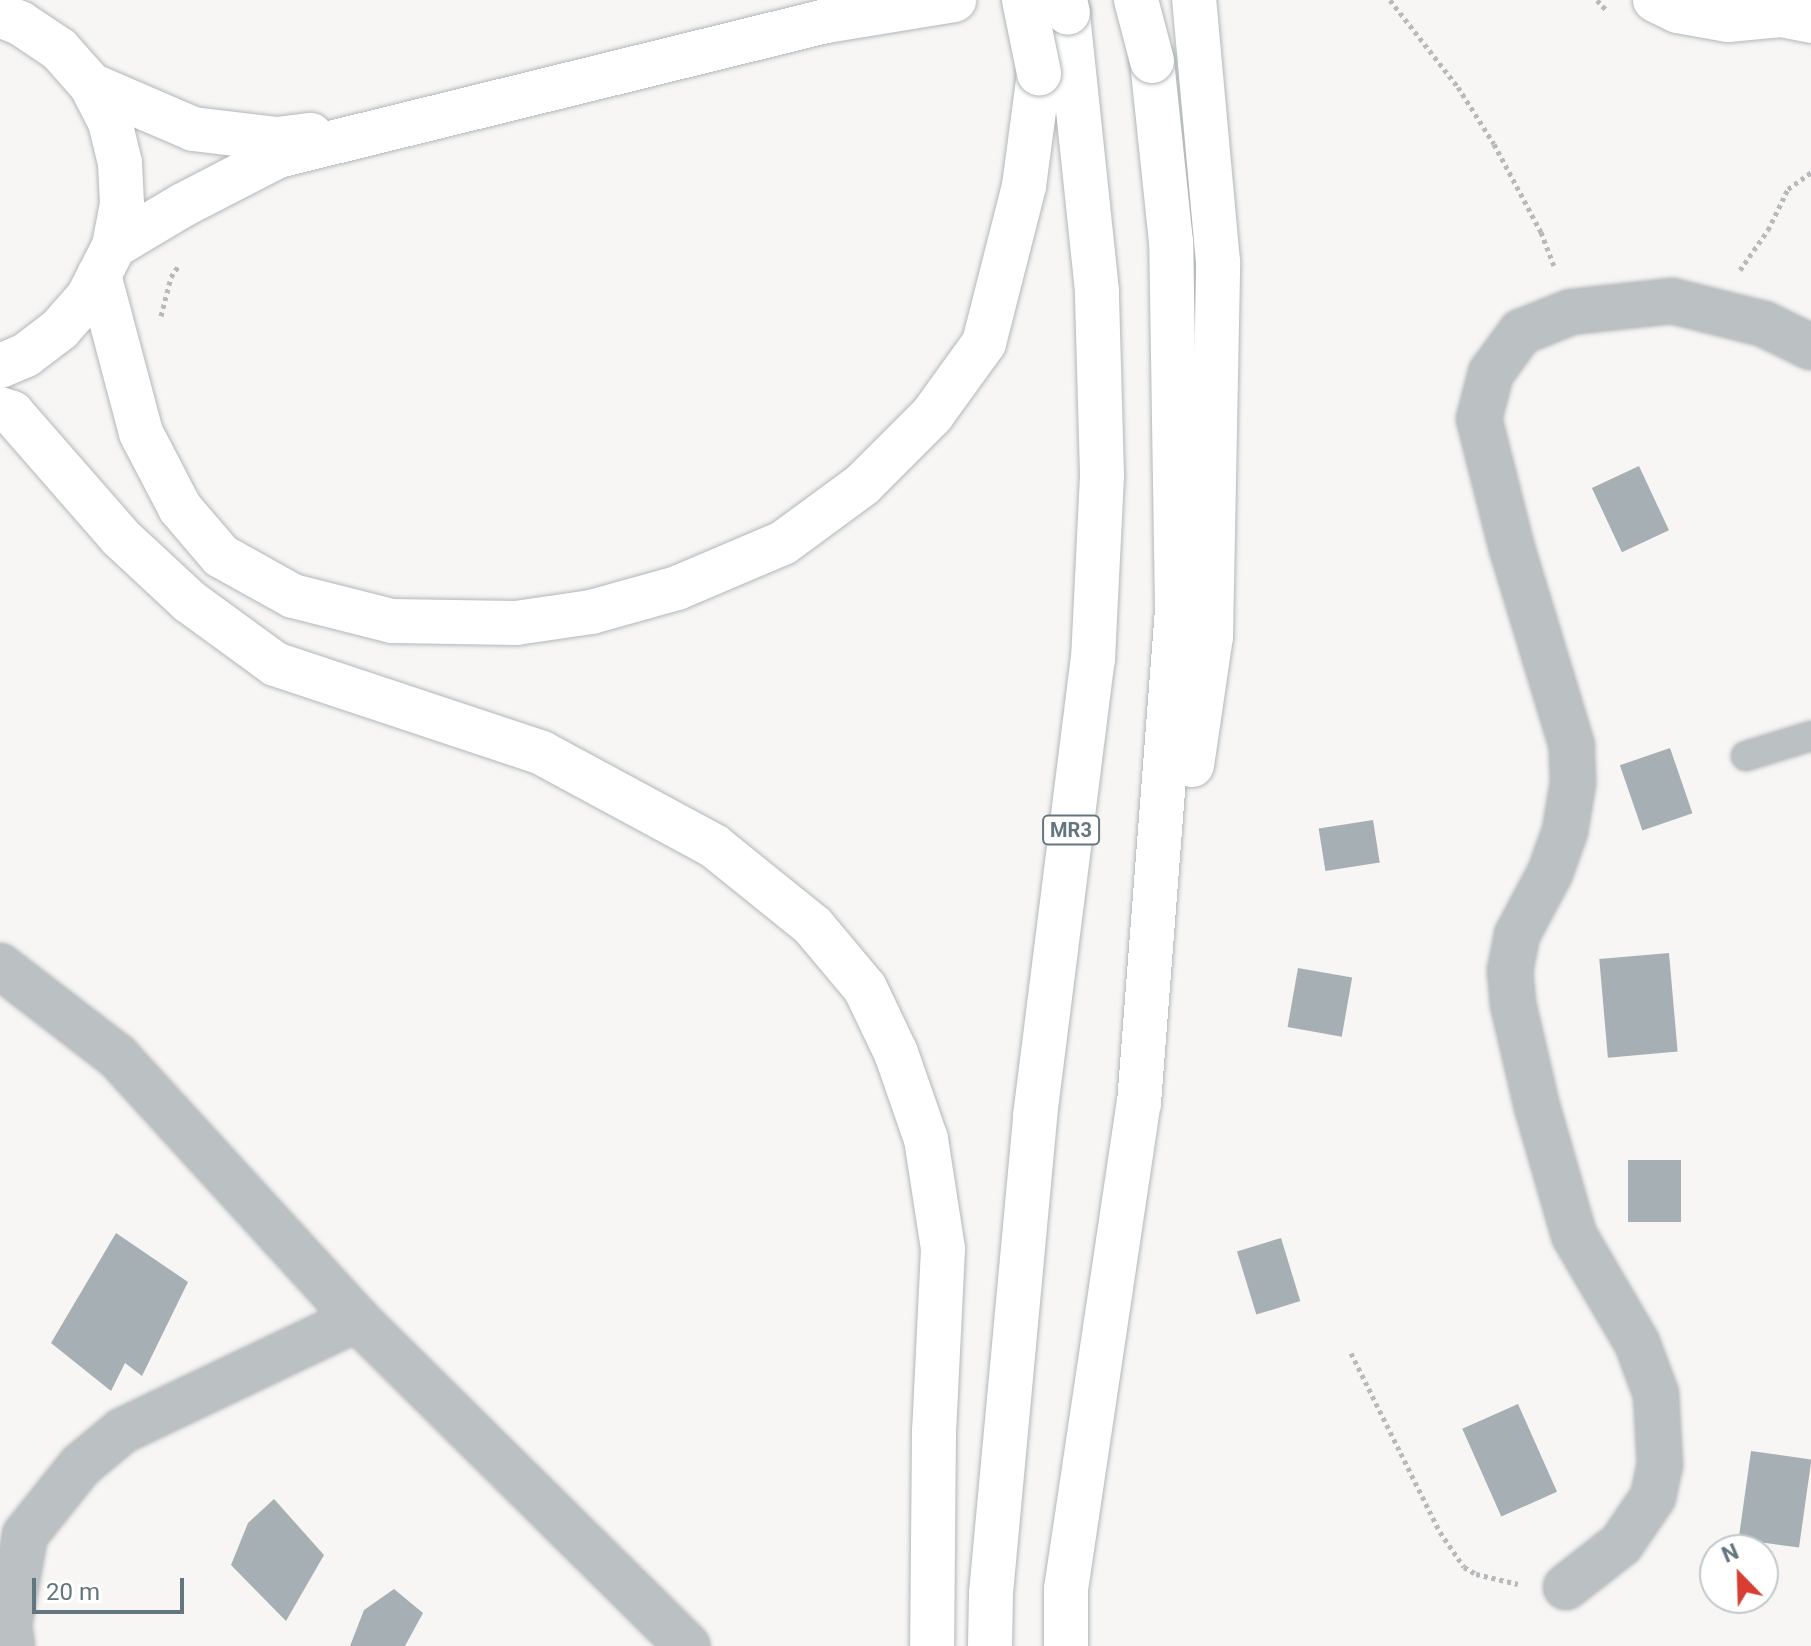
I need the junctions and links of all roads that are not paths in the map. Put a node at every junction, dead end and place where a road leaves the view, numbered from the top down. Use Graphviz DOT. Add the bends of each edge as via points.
graph roads {
  1 [pos="954,0"];
  2 [pos="1024,0"];
  3 [pos="1136,0"];
  4 [pos="1655,0"];
  5 [pos="1195,2"];
  6 [pos="1066,7"];
  7 [pos="1801,13"];
  8 [pos="0,15"];
  9 [pos="91,85"];
  10 [pos="390,126"];
  11 [pos="106,261"];
  12 [pos="1811,347"];
  13 [pos="0,366"];
  14 [pos="0,409"];
  15 [pos="1811,736"];
  16 [pos="1746,756"];
  17 [pos="0,966"];
  18 [pos="1139,1103"];
  19 [pos="357,1319"];
  20 [pos="1566,1587"];
  21 [pos="12,1646"];
  22 [pos="687,1646"];
  23 [pos="932,1646"];
  24 [pos="990,1646"];
  25 [pos="1066,1646"];
  1 -- 10 [label="main road" via="826,21"];
  2 -- 11 [label="main road, bridge" via="1039,73 1024,186 984,343 932,415 862,485 783,543 677,588 591,612 516,623 392,621 293,596 221,556 180,508 141,433"];
  3 -- 18 [label="main road, bridge" via="1152,61 1171,242 1177,610"];
  4 -- 7 [label="main road" via="1678,11 1728,20"];
  5 -- 18 [label="main road" via="1218,262 1211,637"];
  6 -- 24 [label="main road, MR3" via="1097,291 1102,475 1093,660 1035,1116"];
  8 -- 9 [label="main road" via="59,49"];
  9 -- 10 [label="main road" via="193,129 277,139"];
  9 -- 11 [label="main road" via="110,122 120,163 122,204"];
  10 -- 11 [label="main road" via="278,156 183,205"];
  11 -- 13 [label="main road" via="88,297 60,329 26,355"];
  12 -- 20 [label="street" via="1764,324 1672,301 1571,312 1521,332 1491,373 1479,419 1572,746 1573,783 1565,831 1517,935 1510,971 1513,1004 1574,1235 1637,1343 1656,1394 1660,1465 1653,1497 1621,1544"];
  14 -- 23 [label="main road" via="12,413 120,537 190,602 275,664 542,753 714,846 813,926 865,988 896,1053 926,1139 943,1249"];
  15 -- 16 [label="lane"];
  17 -- 19 [label="street" via="117,1056"];
  18 -- 25 [label="main road" via="1066,1589"];
  19 -- 21 [label="street" via="122,1431 80,1466 25,1535 9,1625"];
  19 -- 22 [label="street"];
}
